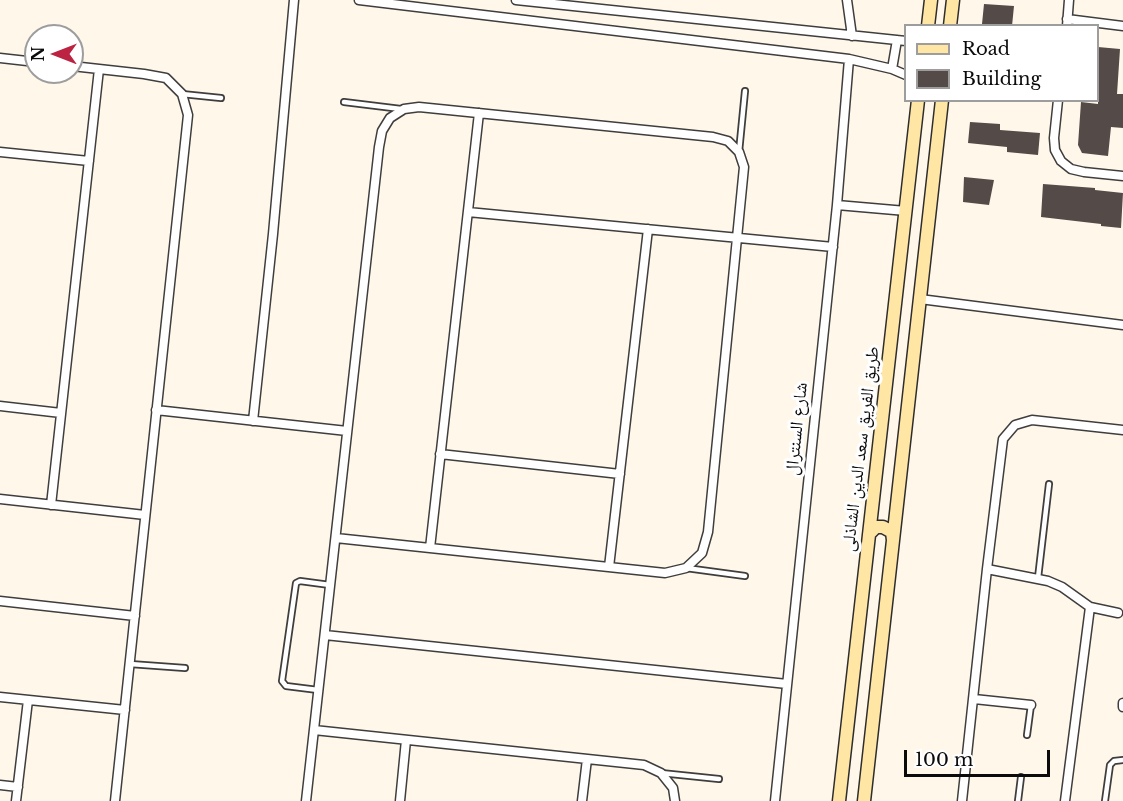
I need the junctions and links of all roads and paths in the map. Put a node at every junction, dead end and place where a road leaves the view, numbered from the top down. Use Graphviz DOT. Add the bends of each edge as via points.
graph roads {
  1 [pos="294,0"];
  2 [pos="359,0"];
  3 [pos="516,0"];
  4 [pos="847,0"];
  5 [pos="931,0"];
  6 [pos="953,0"];
  7 [pos="1070,0"];
  8 [pos="1067,22"];
  9 [pos="928,24"];
  10 [pos="950,24"];
  11 [pos="1095,24"];
  12 [pos="1099,24"];
  13 [pos="1123,26"];
  14 [pos="852,36"];
  15 [pos="901,40"];
  16 [pos="0,58"];
  17 [pos="849,59"];
  18 [pos="24,61"];
  19 [pos="84,67"];
  20 [pos="99,69"];
  21 [pos="892,69"];
  22 [pos="904,74"];
  23 [pos="745,91"];
  24 [pos="182,93"];
  25 [pos="221,98"];
  26 [pos="344,102"];
  27 [pos="918,102"];
  28 [pos="942,102"];
  29 [pos="1058,102"];
  30 [pos="404,109"];
  31 [pos="479,113"];
  32 [pos="0,152"];
  33 [pos="739,152"];
  34 [pos="89,161"];
  35 [pos="1123,176"];
  36 [pos="837,205"];
  37 [pos="906,211"];
  38 [pos="468,212"];
  39 [pos="648,230"];
  40 [pos="737,238"];
  41 [pos="833,247"];
  42 [pos="920,299"];
  43 [pos="1123,325"];
  44 [pos="0,406"];
  45 [pos="156,410"];
  46 [pos="61,413"];
  47 [pos="253,421"];
  48 [pos="1123,430"];
  49 [pos="347,431"];
  50 [pos="440,454"];
  51 [pos="620,474"];
  52 [pos="1049,484"];
  53 [pos="874,490"];
  54 [pos="898,496"];
  55 [pos="0,500"];
  56 [pos="51,505"];
  57 [pos="145,515"];
  58 [pos="869,534"];
  59 [pos="336,538"];
  60 [pos="893,542"];
  61 [pos="430,548"];
  62 [pos="609,567"];
  63 [pos="686,568"];
  64 [pos="987,569"];
  65 [pos="745,576"];
  66 [pos="1038,579"];
  67 [pos="330,585"];
  68 [pos="0,601"];
  69 [pos="1090,607"];
  70 [pos="1118,613"];
  71 [pos="135,615"];
  72 [pos="325,634"];
  73 [pos="130,663"];
  74 [pos="184,668"];
  75 [pos="787,684"];
  76 [pos="319,690"];
  77 [pos="0,697"];
  78 [pos="974,699"];
  79 [pos="28,700"];
  80 [pos="1031,705"];
  81 [pos="125,710"];
  82 [pos="314,730"];
  83 [pos="1027,735"];
  84 [pos="406,740"];
  85 [pos="586,759"];
  86 [pos="1123,760"];
  87 [pos="662,772"];
  88 [pos="1021,777"];
  89 [pos="719,779"];
  90 [pos="0,785"];
  91 [pos="18,787"];
  92 [pos="16,801"];
  93 [pos="115,801"];
  94 [pos="306,801"];
  95 [pos="400,801"];
  96 [pos="582,801"];
  97 [pos="675,801"];
  98 [pos="775,801"];
  99 [pos="839,801"];
  100 [pos="864,801"];
  101 [pos="962,801"];
  102 [pos="1018,801"];
  103 [pos="1065,801"];
  104 [pos="1105,801"];
  1 -- 47 [label="street"];
  2 -- 17 [label="street"];
  3 -- 14 [label="street"];
  4 -- 14 [label="street"];
  5 -- 9 [label="street"];
  6 -- 10 [label="street"];
  7 -- 8 [label="street"];
  8 -- 11 [label="street"];
  12 -- 13 [label="street"];
  14 -- 15 [label="street"];
  15 -- 21 [label="street"];
  16 -- 18 [label="street"];
  17 -- 21 [label="street"];
  17 -- 36 [label="street, شارع السنترال"];
  19 -- 20 [label="street"];
  20 -- 24 [label="street" via="166,78"];
  20 -- 34 [label="street"];
  21 -- 22 [label="street"];
  23 -- 33 [label="lane"];
  24 -- 25 [label="lane"];
  24 -- 45 [label="street" via="188,115"];
  26 -- 30 [label="lane"];
  27 -- 37 [label="street, طريق الفريق سعد الدين الشاذلى"];
  28 -- 42 [label="street"];
  29 -- 35 [label="street" via="1054,138 1061,161 1071,169"];
  30 -- 31 [label="street"];
  30 -- 49 [label="street" via="390,118 380,139"];
  31 -- 33 [label="street" via="713,137 728,141"];
  31 -- 38 [label="street"];
  32 -- 34 [label="street"];
  33 -- 40 [label="street" via="744,167"];
  34 -- 46 [label="street"];
  36 -- 37 [label="street"];
  36 -- 41 [label="street, شارع السنترال"];
  37 -- 53 [label="street, طريق الفريق سعد الدين الشاذلى"];
  38 -- 39 [label="street"];
  38 -- 50 [label="street"];
  39 -- 40 [label="street"];
  39 -- 51 [label="street"];
  40 -- 41 [label="street"];
  40 -- 63 [label="street" via="708,532 702,553"];
  41 -- 75 [label="street, شارع السنترال"];
  42 -- 43 [label="street"];
  42 -- 54 [label="street"];
  44 -- 46 [label="street"];
  45 -- 47 [label="street"];
  45 -- 57 [label="street"];
  46 -- 56 [label="street"];
  47 -- 49 [label="street"];
  48 -- 64 [label="street" via="1032,420 1008,431 1001,448"];
  49 -- 59 [label="street"];
  50 -- 51 [label="street"];
  50 -- 61 [label="street"];
  51 -- 62 [label="street"];
  52 -- 66 [label="lane"];
  53 -- 54 [label="street" via="876,501 883,507 893,507"];
  53 -- 58 [label="street, طريق الفريق سعد الدين الشاذلى"];
  54 -- 60 [label="street"];
  55 -- 56 [label="street"];
  56 -- 57 [label="street"];
  57 -- 71 [label="street"];
  58 -- 60 [label="street" via="873,528 883,526 892,532"];
  58 -- 99 [label="street, طريق الفريق سعد الدين الشاذلى"];
  59 -- 61 [label="street"];
  59 -- 67 [label="street"];
  60 -- 100 [label="street"];
  61 -- 62 [label="street"];
  62 -- 63 [label="street" via="665,573"];
  63 -- 65 [label="lane"];
  64 -- 66 [label="street"];
  64 -- 78 [label="street"];
  66 -- 69 [label="street" via="1062,587"];
  67 -- 72 [label="street"];
  67 -- 76 [label="lane" via="296,583 282,681 286,686"];
  68 -- 71 [label="street"];
  69 -- 70 [label="street"];
  69 -- 103 [label="street"];
  71 -- 73 [label="street"];
  72 -- 75 [label="street"];
  72 -- 76 [label="street"];
  73 -- 74 [label="lane"];
  73 -- 81 [label="street"];
  75 -- 98 [label="street, شارع السنترال"];
  76 -- 82 [label="street"];
  77 -- 79 [label="street"];
  78 -- 80 [label="street"];
  78 -- 101 [label="street"];
  79 -- 81 [label="street"];
  79 -- 91 [label="street"];
  80 -- 83 [label="lane"];
  81 -- 93 [label="street"];
  82 -- 84 [label="street"];
  82 -- 94 [label="street"];
  84 -- 85 [label="street"];
  84 -- 95 [label="street"];
  85 -- 87 [label="street" via="644,765"];
  85 -- 96 [label="street"];
  86 -- 104 [label="lane" via="1110,765"];
  87 -- 89 [label="lane"];
  87 -- 97 [label="street" via="673,788"];
  88 -- 102 [label="lane"];
  90 -- 91 [label="street"];
  91 -- 92 [label="street"];
}
